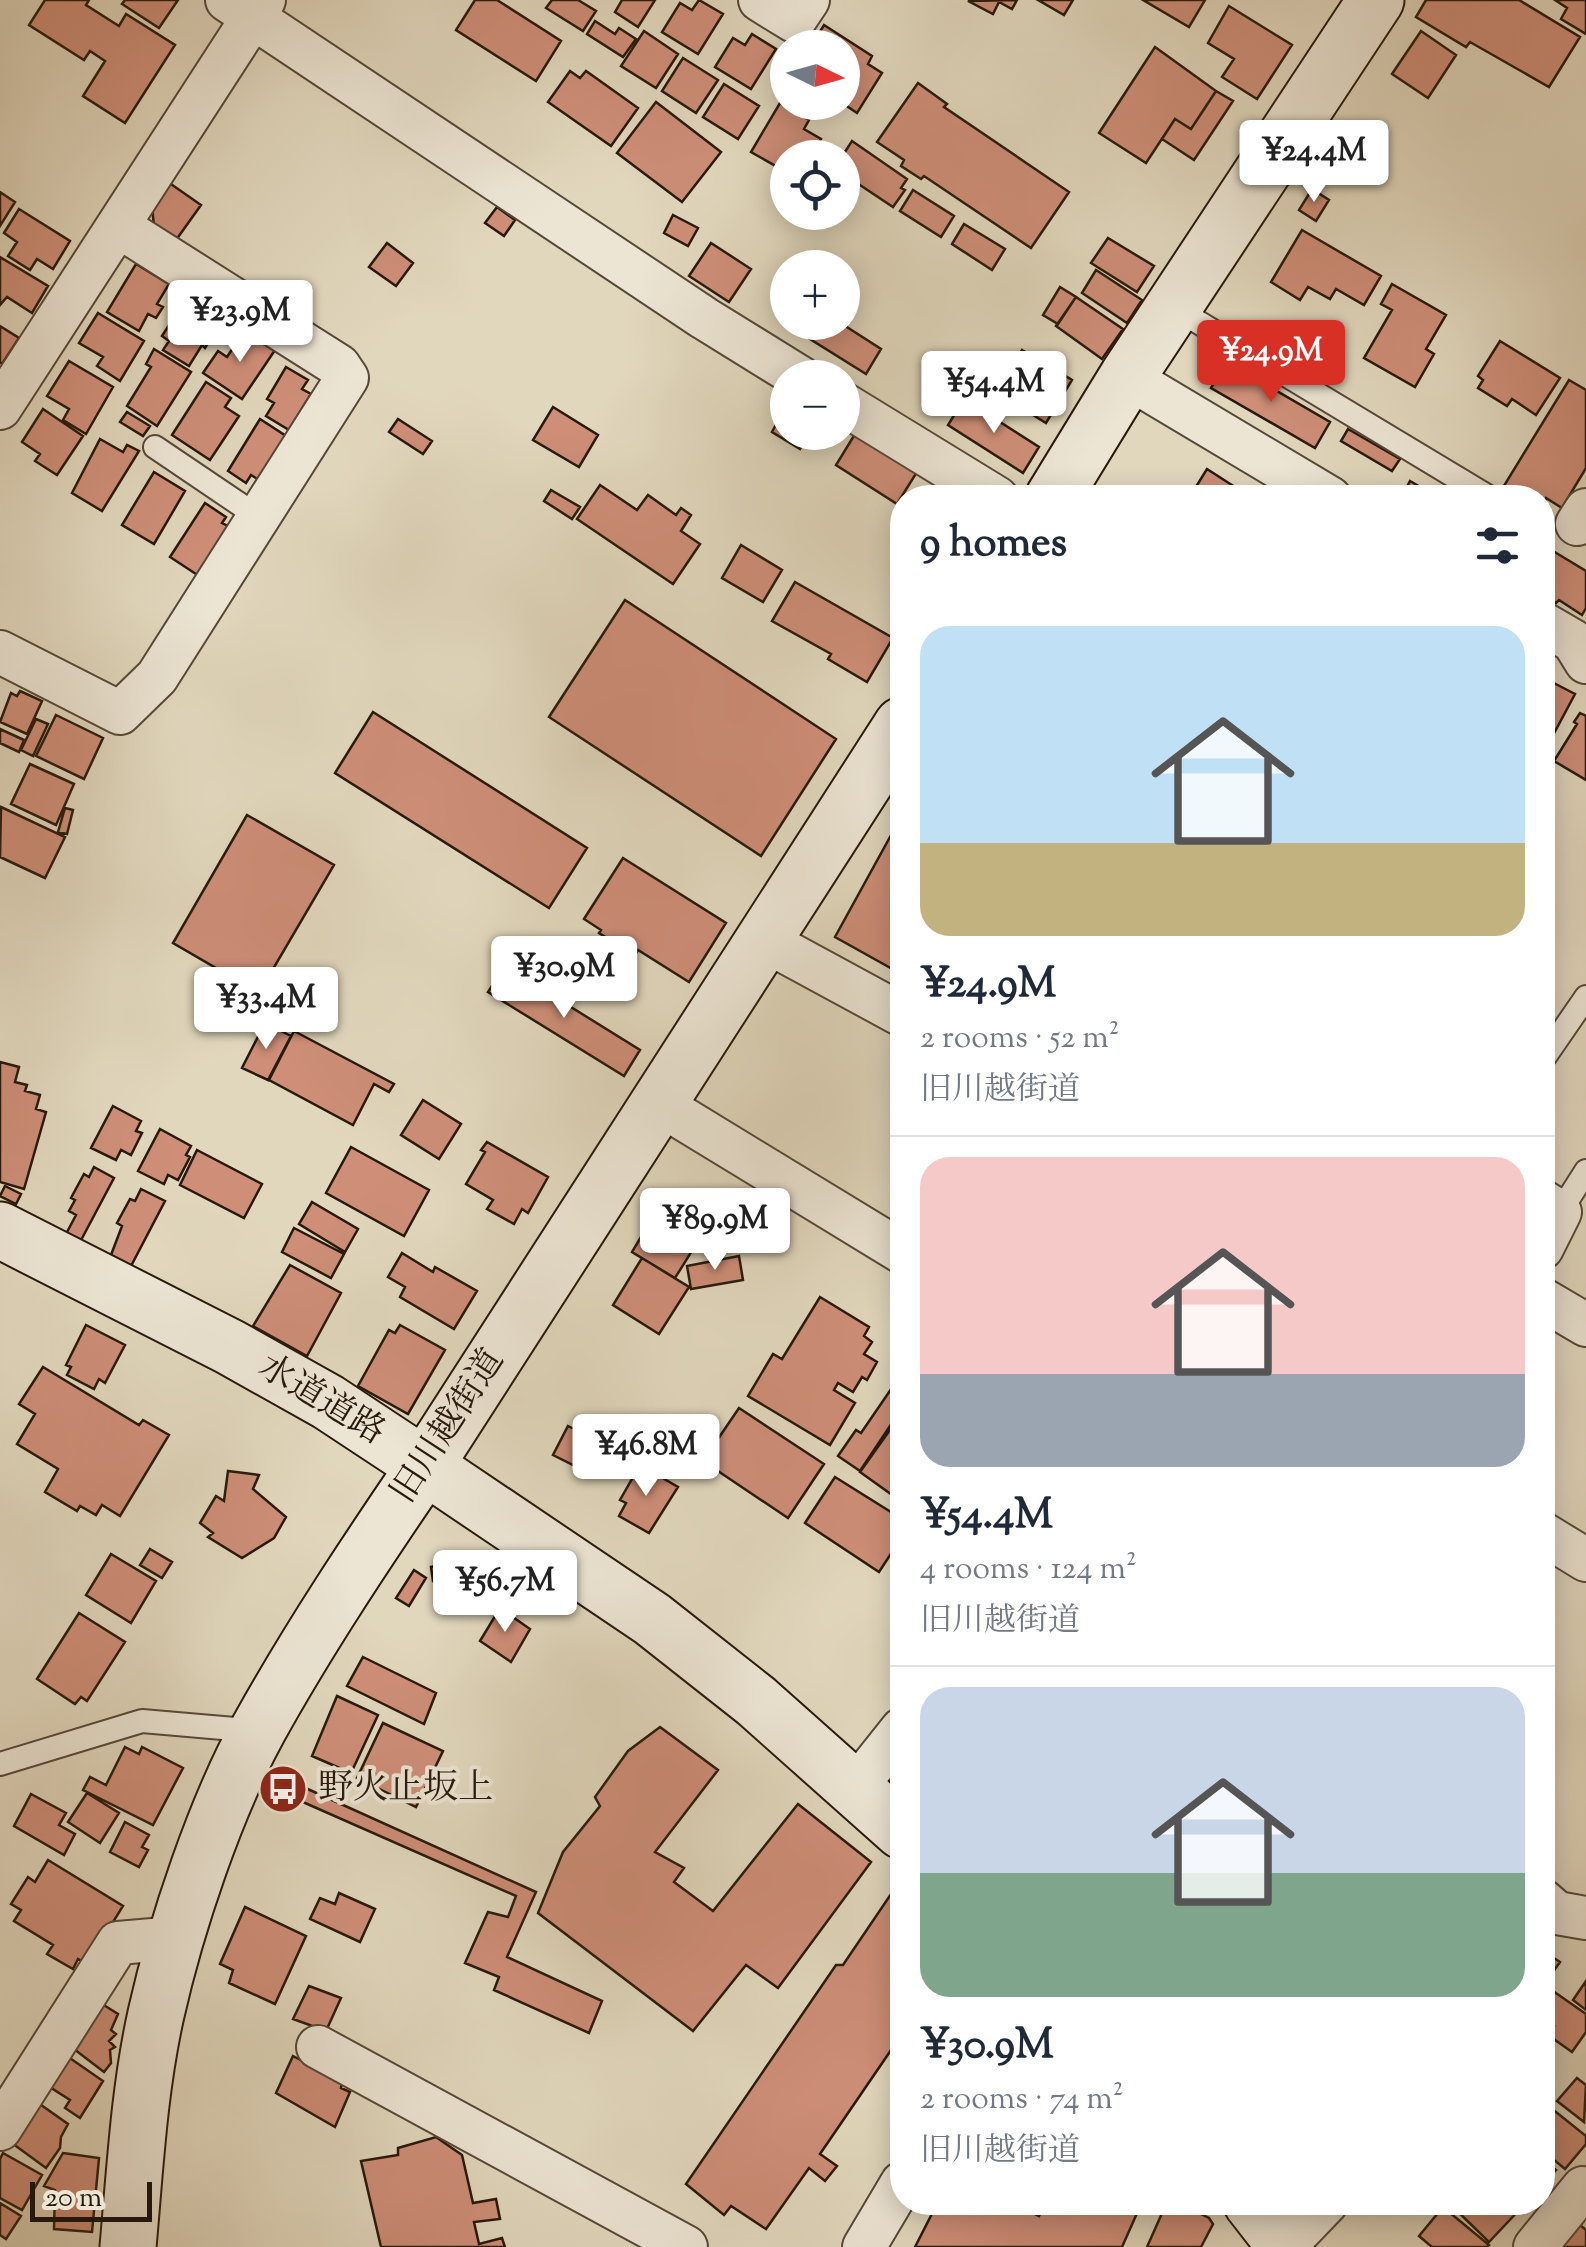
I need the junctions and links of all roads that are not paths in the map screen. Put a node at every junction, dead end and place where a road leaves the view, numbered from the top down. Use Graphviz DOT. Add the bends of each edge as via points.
graph roads {
  1 [pos="760,0"];
  2 [pos="808,0"];
  3 [pos="1376,0"];
  4 [pos="248,5"];
  5 [pos="118,226"];
  6 [pos="1173,308"];
  7 [pos="772,360"];
  8 [pos="1127,378"];
  9 [pos="0,408"];
  10 [pos="860,414"];
  11 [pos="155,446"];
  12 [pos="977,485"];
  13 [pos="1061,485"];
  14 [pos="1308,485"];
  15 [pos="1469,485"];
  16 [pos="260,518"];
  17 [pos="1555,631"];
  18 [pos="0,652"];
  19 [pos="1586,662"];
  20 [pos="890,743"];
  21 [pos="762,939"];
  22 [pos="1586,997"];
  23 [pos="890,1009"];
  24 [pos="1555,1042"];
  25 [pos="656,1102"];
  26 [pos="1586,1172"];
  27 [pos="1555,1211"];
  28 [pos="0,1230"];
  29 [pos="890,1245"];
  30 [pos="1555,1307"];
  31 [pos="1586,1325"];
  32 [pos="425,1466"];
  33 [pos="1555,1541"];
  34 [pos="1586,1560"];
  35 [pos="257,1731"];
  36 [pos="890,1744"];
  37 [pos="0,1764"];
  38 [pos="854,1788"];
  39 [pos="890,1820"];
  40 [pos="1555,1911"];
  41 [pos="1586,1918"];
  42 [pos="176,1938"];
  43 [pos="318,2047"];
  44 [pos="0,2129"];
  45 [pos="1583,2188"];
  46 [pos="890,2203"];
  47 [pos="1261,2215"];
  48 [pos="1315,2215"];
  49 [pos="683,2246"];
  50 [pos="1286,2246"];
  51 [pos="128,2247"];
  52 [pos="864,2247"];
  53 [pos="1535,2247"];
  1 -- 2 [label="street" via="794,21"];
  3 -- 6 [label="main road"];
  4 -- 5 [label="street"];
  4 -- 7 [label="street"];
  5 -- 9 [label="street"];
  5 -- 16 [label="street" via="340,366 348,378"];
  6 -- 8 [label="main road"];
  6 -- 15 [label="lane"];
  8 -- 13 [label="main road"];
  8 -- 14 [label="street"];
  10 -- 12 [label="street"];
  11 -- 16 [label="lane"];
  16 -- 18 [label="street" via="158,677 120,713"];
  17 -- 19 [label="street" via="1573,641"];
  20 -- 21 [label="main road, 旧川越街道"];
  21 -- 23 [label="street"];
  21 -- 25 [label="main road, 旧川越街道"];
  22 -- 24 [label="lane"];
  25 -- 29 [label="street"];
  25 -- 32 [label="main road, 旧川越街道"];
  26 -- 27 [label="lane"];
  28 -- 32 [label="main road, 水道道路" via="230,1347"];
  30 -- 31 [label="street"];
  32 -- 35 [label="main road, 旧川越街道"];
  32 -- 38 [label="main road, 水道道路" via="652,1620"];
  33 -- 34 [label="street"];
  35 -- 37 [label="lane" via="142,1721"];
  35 -- 42 [label="main road, 旧川越街道"];
  36 -- 38 [label="street"];
  38 -- 39 [label="main road, 水道道路"];
  40 -- 41 [label="street"];
  42 -- 44 [label="street" via="118,1944"];
  42 -- 51 [label="main road, 旧川越街道" via="140,2106"];
  43 -- 49 [label="street"];
  45 -- 53 [label="street"];
  46 -- 52 [label="street"];
  47 -- 50 [label="main road"];
  48 -- 50 [label="street"];
}
